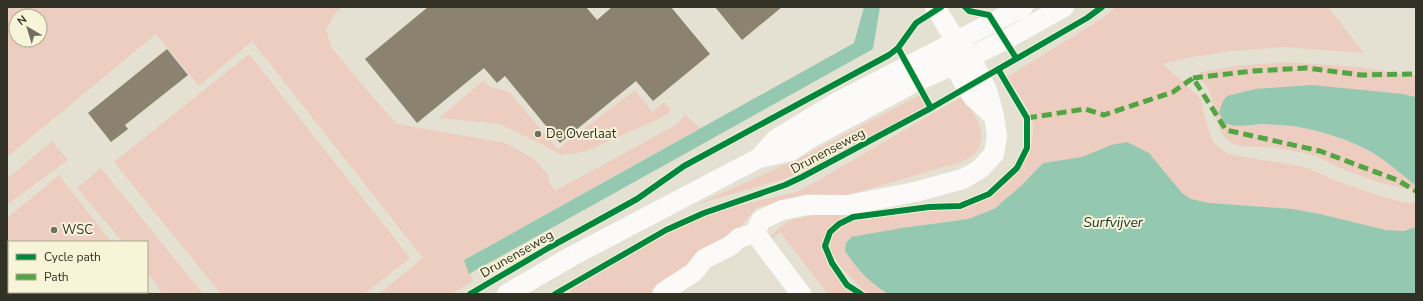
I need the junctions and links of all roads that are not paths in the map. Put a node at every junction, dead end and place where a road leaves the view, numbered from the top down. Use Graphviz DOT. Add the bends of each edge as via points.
graph roads {
  1 [pos="935,7"];
  2 [pos="1023,7"];
  3 [pos="1064,7"];
  4 [pos="956,41"];
  5 [pos="962,60"];
  6 [pos="759,158"];
  7 [pos="754,233"];
  8 [pos="508,294"];
  9 [pos="662,294"];
  10 [pos="801,294"];
  1 -- 4 [label="street"];
  2 -- 4 [label="street, Drunenseweg"];
  3 -- 5 [label="street, Drunenseweg" via="1005,40"];
  4 -- 5 [label="street"];
  4 -- 6 [label="street, Drunenseweg" via="834,104 776,139"];
  5 -- 6 [label="street, Drunenseweg" via="916,80 791,151"];
  5 -- 7 [label="street" via="973,97 994,116 997,136 994,154 980,169 963,179 915,192 848,205 808,205 782,210 761,220"];
  6 -- 8 [label="street, Drunenseweg" via="572,256"];
  7 -- 9 [label="street" via="739,238 730,246 704,259 694,272"];
  7 -- 10 [label="street"];
}
